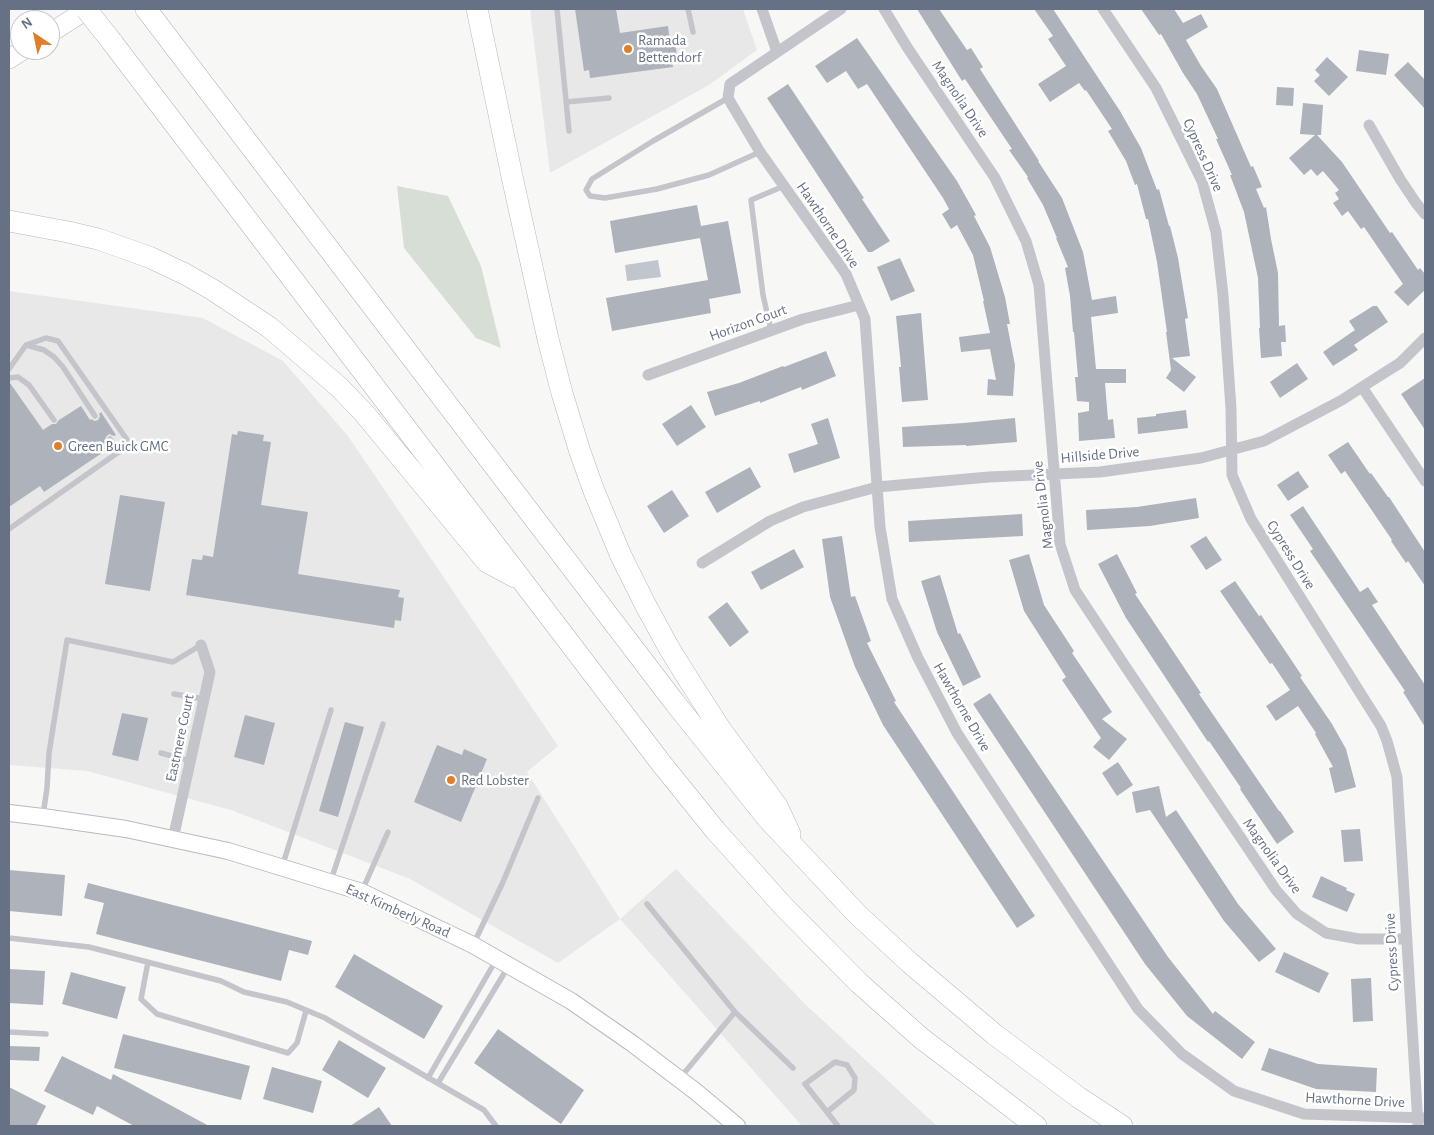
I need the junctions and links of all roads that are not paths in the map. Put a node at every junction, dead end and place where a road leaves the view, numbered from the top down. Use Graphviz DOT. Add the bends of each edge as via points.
graph roads {
  1 [pos="87,9"];
  2 [pos="477,9"];
  3 [pos="557,9"];
  4 [pos="688,9"];
  5 [pos="762,9"];
  6 [pos="841,9"];
  7 [pos="884,9"];
  8 [pos="1103,9"];
  9 [pos="149,12"];
  10 [pos="60,27"];
  11 [pos="692,32"];
  12 [pos="777,52"];
  13 [pos="609,98"];
  14 [pos="728,98"];
  15 [pos="566,102"];
  16 [pos="1369,125"];
  17 [pos="569,131"];
  18 [pos="760,152"];
  19 [pos="784,186"];
  20 [pos="1425,214"];
  21 [pos="9,221"];
  22 [pos="859,305"];
  23 [pos="771,330"];
  24 [pos="1425,338"];
  25 [pos="26,345"];
  26 [pos="9,368"];
  27 [pos="648,375"];
  28 [pos="9,378"];
  29 [pos="1362,387"];
  30 [pos="95,416"];
  31 [pos="54,420"];
  32 [pos="110,439"];
  33 [pos="1232,450"];
  34 [pos="119,452"];
  35 [pos="1054,474"];
  36 [pos="1425,482"];
  37 [pos="877,487"];
  38 [pos="9,529"];
  39 [pos="702,563"];
  40 [pos="521,580"];
  41 [pos="201,645"];
  42 [pos="174,694"];
  43 [pos="204,699"];
  44 [pos="330,710"];
  45 [pos="383,724"];
  46 [pos="161,753"];
  47 [pos="190,761"];
  48 [pos="538,798"];
  49 [pos="9,813"];
  50 [pos="43,817"];
  51 [pos="388,832"];
  52 [pos="173,839"];
  53 [pos="798,850"];
  54 [pos="282,867"];
  55 [pos="330,882"];
  56 [pos="362,892"];
  57 [pos="648,904"];
  58 [pos="9,938"];
  59 [pos="1407,939"];
  60 [pos="473,945"];
  61 [pos="148,962"];
  62 [pos="503,962"];
  63 [pos="306,1010"];
  64 [pos="735,1012"];
  65 [pos="9,1032"];
  66 [pos="46,1034"];
  67 [pos="793,1068"];
  68 [pos="428,1078"];
  69 [pos="679,1079"];
  70 [pos="438,1083"];
  71 [pos="827,1112"];
  72 [pos="1420,1121"];
  73 [pos="734,1125"];
  74 [pos="496,1126"];
  75 [pos="838,1126"];
  76 [pos="1036,1126"];
  77 [pos="1122,1126"];
  1 -- 10 [label="main road"];
  1 -- 40 [label="highway, bridge"];
  2 -- 53 [label="highway" via="548,339 594,491 621,556 669,648 721,730 777,806"];
  3 -- 15 [label="lane"];
  4 -- 11 [label="lane"];
  5 -- 12 [label="street"];
  6 -- 12 [label="street"];
  7 -- 35 [label="street, Magnolia Drive" via="995,178 1026,240 1038,285"];
  8 -- 33 [label="street, Cypress Drive" via="1156,88 1202,181 1216,232"];
  9 -- 53 [label="highway" via="680,710 751,799"];
  12 -- 14 [label="street" via="730,84"];
  13 -- 15 [label="lane"];
  14 -- 18 [label="street, Hawthorne Drive"];
  14 -- 18 [label="lane" via="592,179 586,190 590,196 605,198 657,188 709,175"];
  15 -- 17 [label="lane"];
  16 -- 20 [label="street"];
  18 -- 19 [label="street, Hawthorne Drive"];
  19 -- 22 [label="street, Hawthorne Drive" via="846,274"];
  19 -- 23 [label="lane" via="751,200 763,295"];
  21 -- 40 [label="highway" via="98,239 149,257 185,274 269,327 339,387 369,419 487,562"];
  22 -- 23 [label="street, Horizon Court"];
  22 -- 37 [label="street, Hawthorne Drive" via="865,319"];
  23 -- 27 [label="street, Horizon Court"];
  24 -- 29 [label="street, Hillside Drive" via="1400,363"];
  25 -- 26 [label="lane"];
  25 -- 30 [label="lane" via="54,357"];
  25 -- 34 [label="lane" via="46,338 58,340 130,444"];
  28 -- 31 [label="lane" via="18,377 29,385"];
  29 -- 33 [label="street, Hillside Drive" via="1264,441"];
  29 -- 36 [label="street"];
  32 -- 34 [label="lane"];
  33 -- 35 [label="street, Hillside Drive" via="1201,458 1100,472"];
  33 -- 59 [label="street, Cypress Drive" via="1232,475 1250,519 1387,741 1397,777"];
  34 -- 38 [label="lane"];
  35 -- 37 [label="street, Hillside Drive"];
  35 -- 59 [label="street, Magnolia Drive" via="1060,544 1076,590 1276,890 1297,914 1326,933 1360,939"];
  37 -- 39 [label="street, Hillside Drive" via="804,507 770,521"];
  37 -- 72 [label="street, Hawthorne Drive" via="892,599 918,658 958,734 1138,1009 1182,1054 1234,1091 1304,1114"];
  40 -- 76 [label="highway" via="661,764 784,908 859,983 921,1038"];
  41 -- 43 [label="street, Eastmere Court" via="210,672"];
  41 -- 50 [label="lane" via="172,662 67,640 49,753"];
  42 -- 43 [label="lane"];
  43 -- 47 [label="street, Eastmere Court"];
  44 -- 54 [label="lane"];
  45 -- 55 [label="lane"];
  46 -- 47 [label="lane"];
  47 -- 52 [label="street, Eastmere Court"];
  48 -- 60 [label="lane"];
  49 -- 50 [label="main road, East Kimberly Road"];
  50 -- 52 [label="main road, East Kimberly Road"];
  51 -- 56 [label="lane"];
  52 -- 54 [label="main road, East Kimberly Road"];
  53 -- 77 [label="highway" via="857,914 946,994 1040,1069"];
  54 -- 55 [label="main road, East Kimberly Road"];
  55 -- 56 [label="main road, East Kimberly Road"];
  56 -- 60 [label="main road, East Kimberly Road"];
  57 -- 64 [label="lane"];
  58 -- 61 [label="lane" via="89,948"];
  59 -- 72 [label="street, Cypress Drive"];
  60 -- 62 [label="main road, East Kimberly Road"];
  61 -- 63 [label="lane" via="221,981 244,992"];
  61 -- 63 [label="lane" via="141,999 157,1014 288,1053 297,1043"];
  62 -- 68 [label="lane"];
  62 -- 69 [label="main road, East Kimberly Road" via="572,1001"];
  62 -- 70 [label="lane"];
  63 -- 68 [label="lane"];
  64 -- 67 [label="lane"];
  64 -- 69 [label="lane"];
  65 -- 66 [label="lane"];
  68 -- 70 [label="lane"];
  69 -- 73 [label="main road, East Kimberly Road"];
  70 -- 74 [label="lane" via="484,1110"];
  71 -- 71 [label="lane" via="805,1084 836,1062 847,1065 856,1078 854,1090"];
  71 -- 75 [label="lane"];
}
